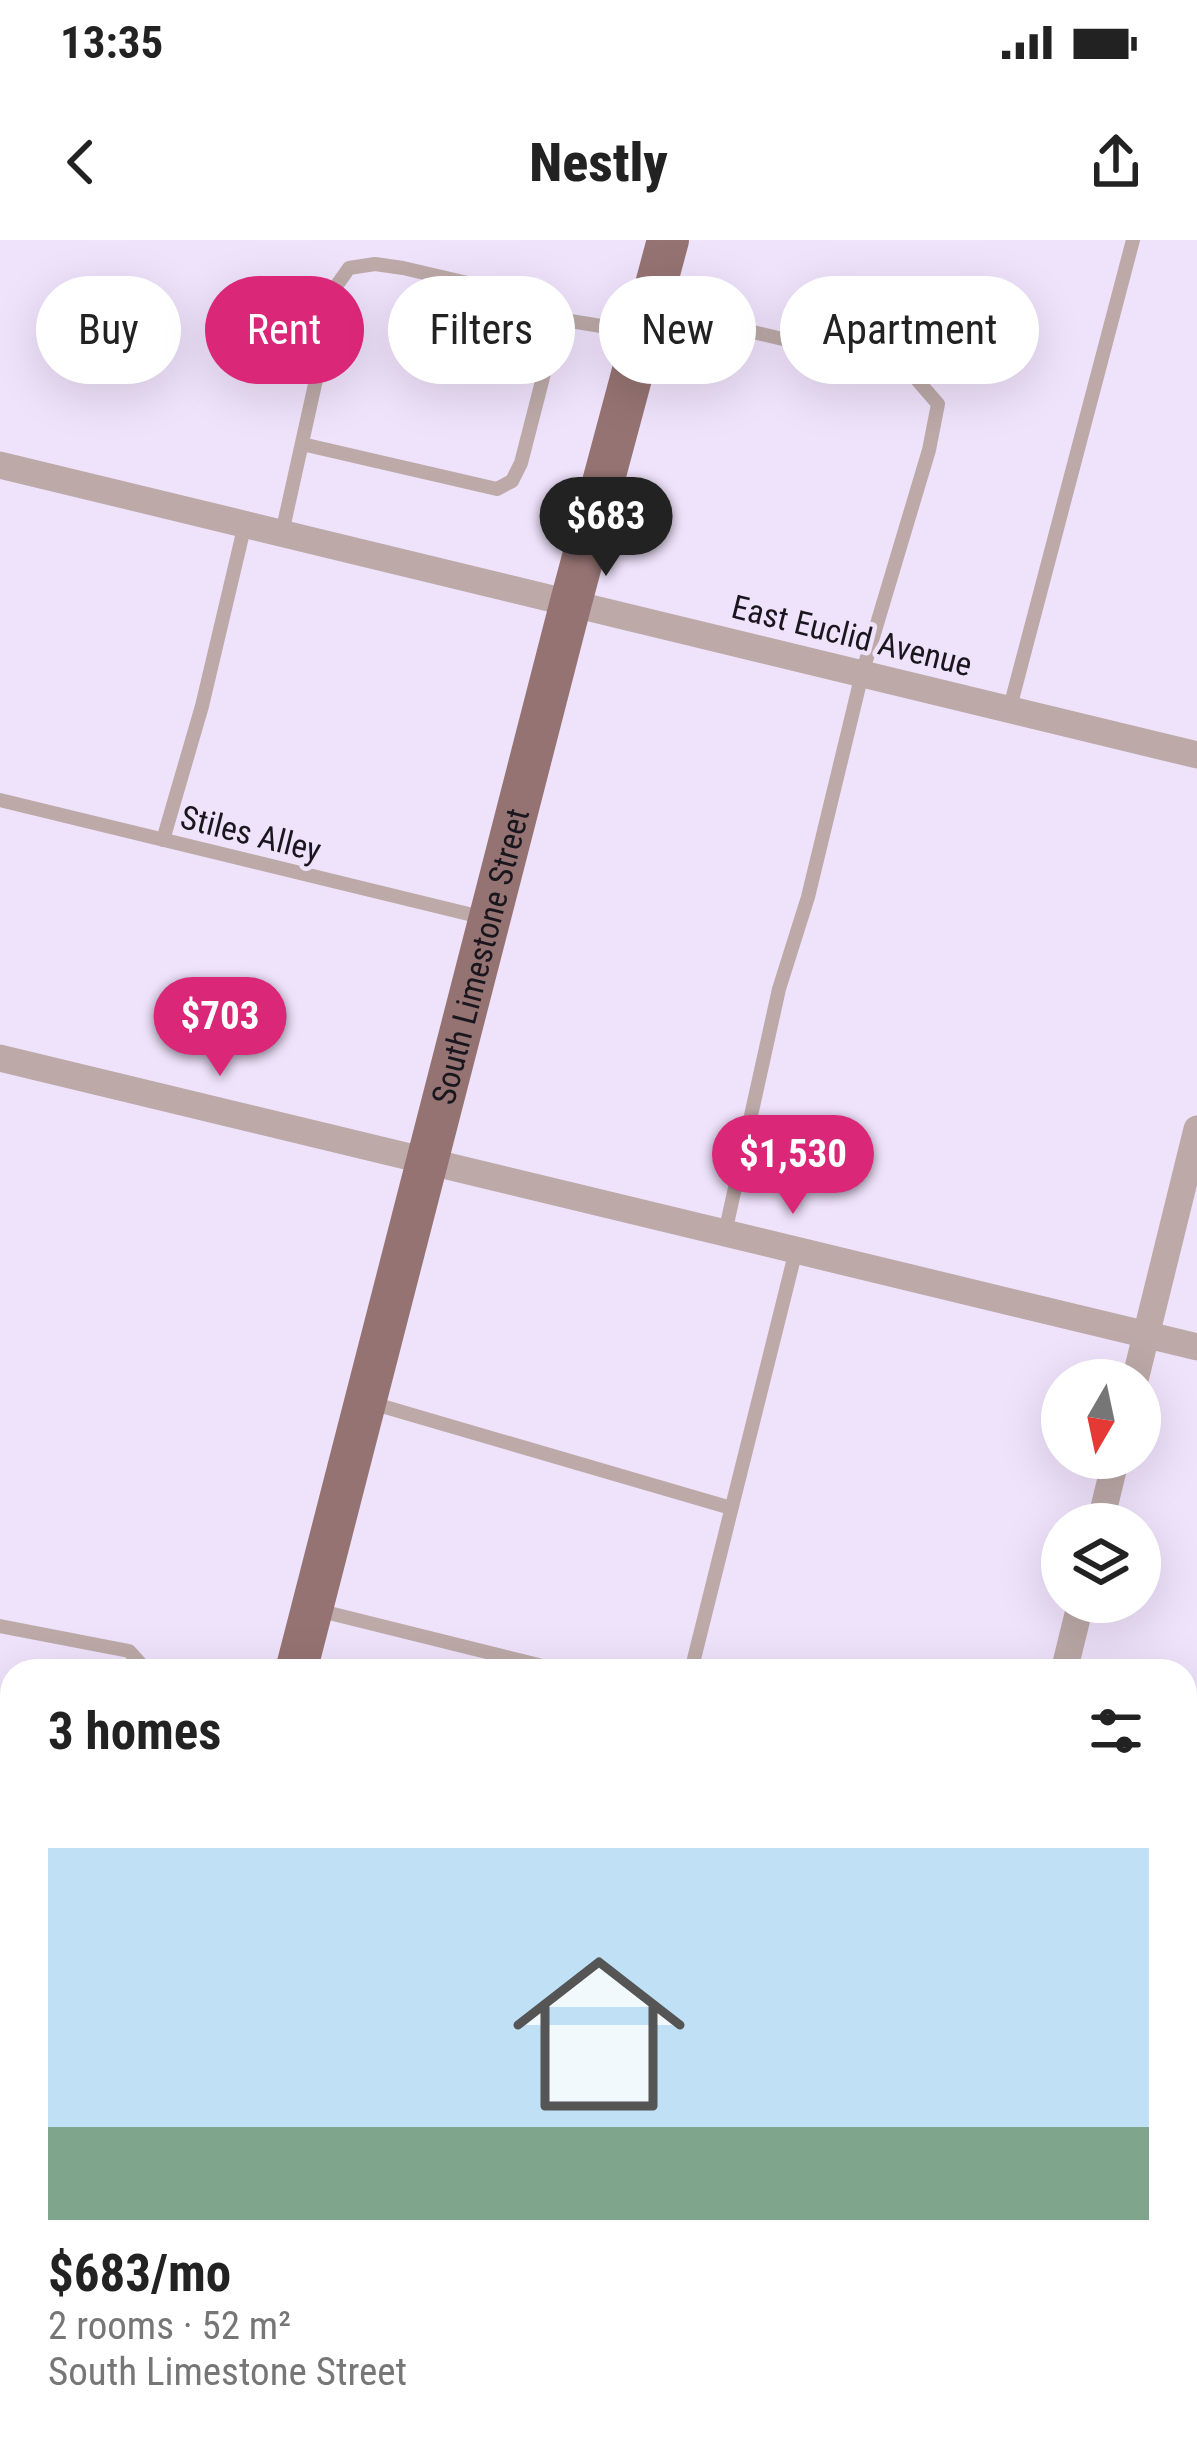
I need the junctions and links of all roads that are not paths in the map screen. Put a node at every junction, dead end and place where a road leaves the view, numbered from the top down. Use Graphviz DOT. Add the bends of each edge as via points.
graph roads {
  1 [pos="668,240"];
  2 [pos="1133,240"];
  3 [pos="437,276"];
  4 [pos="658,276"];
  5 [pos="756,339"];
  6 [pos="541,384"];
  7 [pos="629,384"];
  8 [pos="302,444"];
  9 [pos="0,465"];
  10 [pos="245,524"];
  11 [pos="282,533"];
  12 [pos="571,602"];
  13 [pos="862,674"];
  14 [pos="1009,711"];
  15 [pos="1197,755"];
  16 [pos="0,800"];
  17 [pos="163,839"];
  18 [pos="490,920"];
  19 [pos="0,1058"];
  20 [pos="1197,1129"];
  21 [pos="426,1160"];
  22 [pos="725,1233"];
  23 [pos="796,1250"];
  24 [pos="1146,1335"];
  25 [pos="1197,1347"];
  26 [pos="1140,1359"];
  27 [pos="365,1401"];
  28 [pos="731,1508"];
  29 [pos="312,1609"];
  30 [pos="1076,1623"];
  31 [pos="0,1626"];
  32 [pos="136,1659"];
  33 [pos="299,1659"];
  34 [pos="514,1659"];
  35 [pos="694,1659"];
  36 [pos="1067,1659"];
  1 -- 4 [label="main road, South Limestone Street"];
  2 -- 14 [label="lane"];
  3 -- 8 [label="lane" via="375,264 349,268 337,285"];
  5 -- 13 [label="lane" via="912,374 938,404"];
  6 -- 8 [label="lane" via="521,463 496,489"];
  7 -- 12 [label="main road, South Limestone Street"];
  8 -- 11 [label="lane"];
  9 -- 10 [label="street, East Euclid Avenue"];
  10 -- 11 [label="street, East Euclid Avenue"];
  10 -- 17 [label="lane"];
  11 -- 12 [label="street, East Euclid Avenue"];
  12 -- 13 [label="street, East Euclid Avenue"];
  12 -- 18 [label="main road, South Limestone Street"];
  13 -- 14 [label="street, East Euclid Avenue"];
  13 -- 22 [label="lane"];
  14 -- 15 [label="street, East Euclid Avenue"];
  16 -- 17 [label="lane, Stiles Alley"];
  17 -- 18 [label="lane, Stiles Alley"];
  18 -- 21 [label="main road, South Limestone Street"];
  19 -- 21 [label="street"];
  20 -- 24 [label="street"];
  21 -- 22 [label="street"];
  21 -- 27 [label="main road, South Limestone Street"];
  22 -- 23 [label="street"];
  23 -- 24 [label="street"];
  23 -- 28 [label="lane"];
  24 -- 25 [label="street"];
  24 -- 26 [label="street"];
  27 -- 28 [label="lane"];
  27 -- 29 [label="main road, South Limestone Street"];
  28 -- 35 [label="lane"];
  29 -- 33 [label="main road, South Limestone Street"];
  29 -- 34 [label="lane"];
  30 -- 36 [label="street"];
  31 -- 32 [label="lane" via="129,1651"];
}
